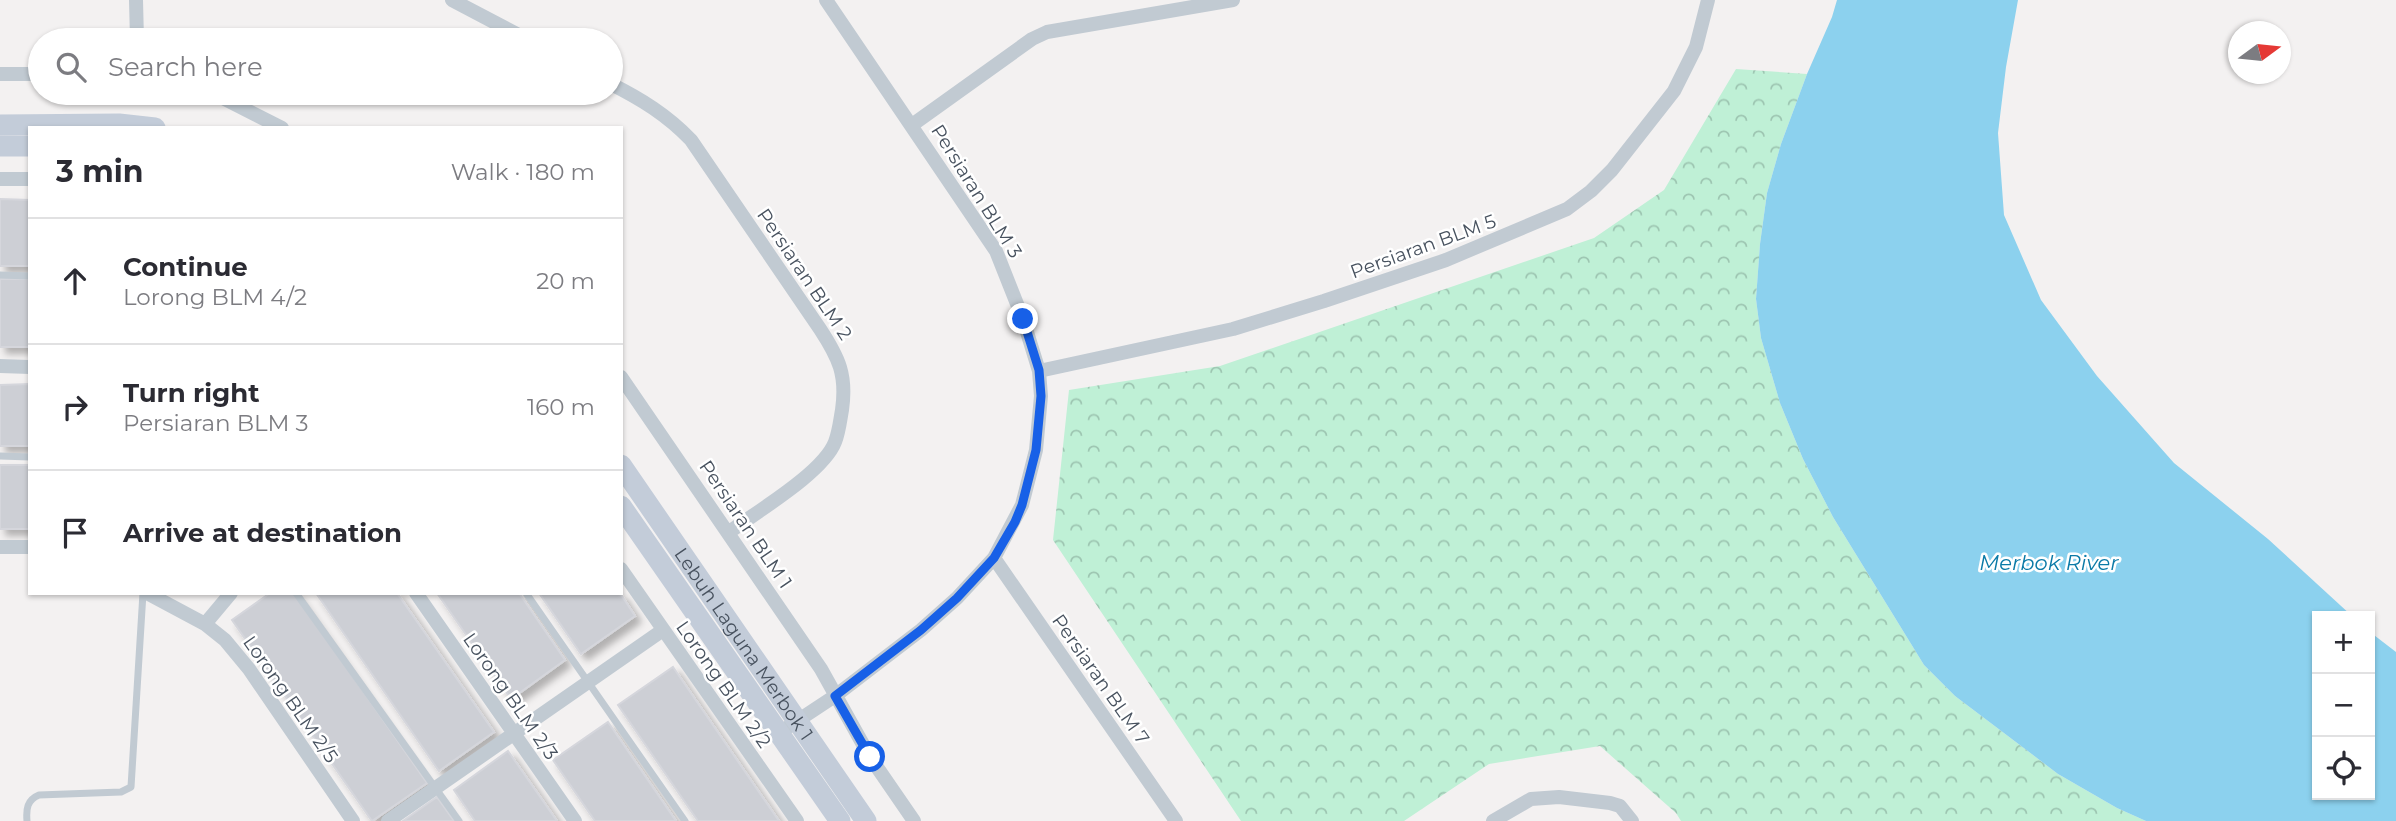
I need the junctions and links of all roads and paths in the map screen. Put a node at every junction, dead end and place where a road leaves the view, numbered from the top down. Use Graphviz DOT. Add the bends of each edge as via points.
graph roads {
  1 [pos="136,0"];
  2 [pos="452,0"];
  3 [pos="826,0"];
  4 [pos="1233,0"];
  5 [pos="1708,0"];
  6 [pos="1199,3"];
  7 [pos="137,28"];
  8 [pos="505,28"];
  9 [pos="0,74"];
  10 [pos="28,74"];
  11 [pos="623,90"];
  12 [pos="237,105"];
  13 [pos="0,125"];
  14 [pos="912,125"];
  15 [pos="137,126"];
  16 [pos="278,126"];
  17 [pos="0,146"];
  18 [pos="28,146"];
  19 [pos="0,179"];
  20 [pos="28,179"];
  21 [pos="0,275"];
  22 [pos="28,276"];
  23 [pos="0,366"];
  24 [pos="28,367"];
  25 [pos="1039,370"];
  26 [pos="623,380"];
  27 [pos="0,456"];
  28 [pos="28,457"];
  29 [pos="623,468"];
  30 [pos="623,509"];
  31 [pos="728,533"];
  32 [pos="0,547"];
  33 [pos="28,547"];
  34 [pos="994,558"];
  35 [pos="623,572"];
  36 [pos="145,595"];
  37 [pos="149,595"];
  38 [pos="229,595"];
  39 [pos="297,595"];
  40 [pos="417,595"];
  41 [pos="527,595"];
  42 [pos="205,624"];
  43 [pos="663,630"];
  44 [pos="587,681"];
  45 [pos="835,696"];
  46 [pos="798,720"];
  47 [pos="514,732"];
  48 [pos="779,733"];
  49 [pos="436,788"];
  50 [pos="26,821"];
  51 [pos="353,821"];
  52 [pos="388,821"];
  53 [pos="459,821"];
  54 [pos="575,821"];
  55 [pos="685,821"];
  56 [pos="797,821"];
  57 [pos="840,821"];
  58 [pos="866,821"];
  59 [pos="914,821"];
  60 [pos="1176,821"];
  61 [pos="1493,821"];
  62 [pos="1632,821"];
  1 -- 7 [label="street"];
  2 -- 8 [label="street"];
  3 -- 14 [label="street, Persiaran BLM 3"];
  4 -- 6 [label="street"];
  5 -- 25 [label="street, Persiaran BLM 5" via="1696,47 1674,91 1612,170 1567,209 1446,260 1233,329"];
  6 -- 14 [label="street" via="1047,32"];
  9 -- 10 [label="street"];
  11 -- 31 [label="street, Persiaran BLM 2" via="649,104 691,140 841,367 844,397 827,456"];
  12 -- 16 [label="street"];
  13 -- 15 [label="street"];
  14 -- 25 [label="street, Persiaran BLM 3" via="996,251"];
  17 -- 18 [label="street"];
  19 -- 20 [label="street"];
  21 -- 22 [label="lane"];
  23 -- 24 [label="street"];
  25 -- 34 [label="street, Persiaran BLM 3" via="1039,425 1028,486 1015,522"];
  26 -- 31 [label="street, Persiaran BLM 1"];
  27 -- 28 [label="lane"];
  29 -- 46 [label="street, Lebuh Laguna Merbok 1"];
  30 -- 48 [label="street, Lebuh Laguna Merbok 1"];
  31 -- 45 [label="street, Persiaran BLM 1"];
  32 -- 33 [label="street"];
  34 -- 45 [label="street, Persiaran BLM 3" via="930,622"];
  34 -- 60 [label="street, Persiaran BLM 7"];
  35 -- 43 [label="street, Lorong BLM 2/2"];
  36 -- 50 [label="lane" via="131,787 121,792 39,795 28,804"];
  37 -- 42 [label="street, Lorong BLM 2/5"];
  38 -- 42 [label="street"];
  39 -- 49 [label="lane"];
  40 -- 47 [label="street, Lorong BLM 2/3"];
  41 -- 44 [label="lane"];
  42 -- 51 [label="street, Lorong BLM 2/5" via="249,669"];
  43 -- 44 [label="street"];
  43 -- 56 [label="street, Lorong BLM 2/2"];
  44 -- 47 [label="street"];
  44 -- 55 [label="lane"];
  45 -- 46 [label="street, Persiaran BLM 3"];
  45 -- 59 [label="street, Persiaran BLM 1"];
  46 -- 48 [label="street, Persiaran BLM 3"];
  46 -- 58 [label="street, Lebuh Laguna Merbok 1"];
  47 -- 49 [label="street"];
  47 -- 54 [label="street, Lorong BLM 2/3"];
  48 -- 57 [label="street, Lebuh Laguna Merbok 1"];
  49 -- 52 [label="street"];
  49 -- 53 [label="lane"];
  61 -- 62 [label="street" via="1531,799 1559,797 1620,806"];
}
